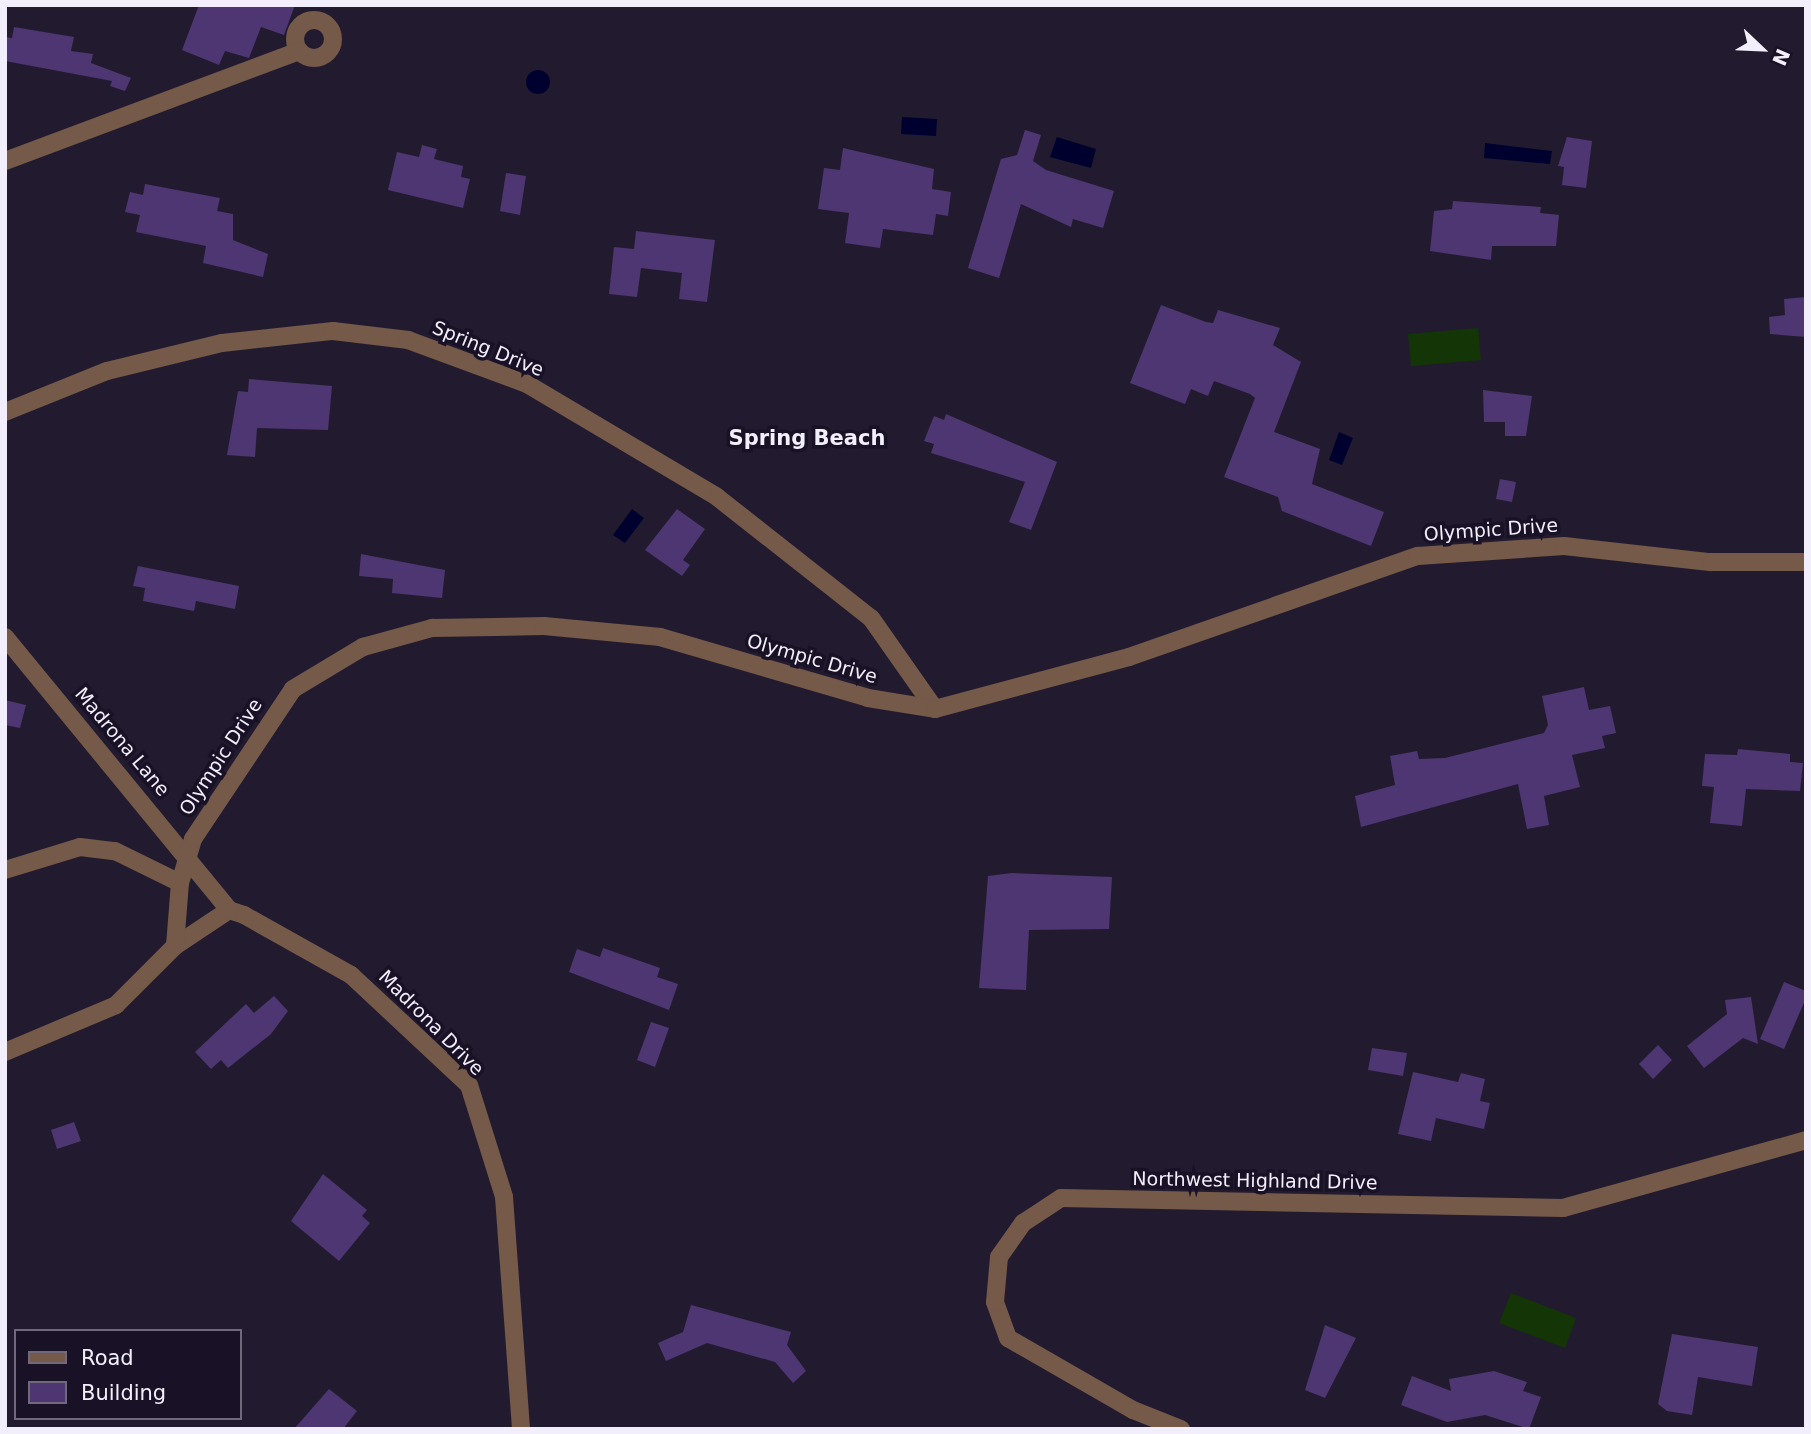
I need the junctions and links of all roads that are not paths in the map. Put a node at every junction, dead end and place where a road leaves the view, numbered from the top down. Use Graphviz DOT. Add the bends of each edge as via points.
graph roads {
  1 [pos="299,51"];
  2 [pos="5,161"];
  3 [pos="5,412"];
  4 [pos="1806,562"];
  5 [pos="5,637"];
  6 [pos="934,709"];
  7 [pos="5,870"];
  8 [pos="181,877"];
  9 [pos="229,910"];
  10 [pos="176,946"];
  11 [pos="5,1052"];
  12 [pos="1806,1140"];
  13 [pos="521,1429"];
  14 [pos="1181,1429"];
  1 -- 2 [label="street"];
  3 -- 6 [label="street, Spring Drive" via="107,371 222,343 332,331 408,340 527,384 717,497 870,618"];
  4 -- 6 [label="street, Olympic Drive" via="1710,562 1564,546 1418,556 1129,657"];
  5 -- 9 [label="street, Madrona Lane"];
  6 -- 8 [label="street, Olympic Drive" via="867,698 660,637 544,626 432,628 363,647 293,689 193,839"];
  7 -- 8 [label="street" via="79,847 138,860"];
  8 -- 10 [label="street, Olympic Drive"];
  9 -- 10 [label="street"];
  9 -- 13 [label="street, Madrona Drive" via="351,975 469,1085 504,1196"];
  10 -- 11 [label="street" via="116,1005"];
  12 -- 14 [label="street, Northwest Highland Drive" via="1563,1208 1060,1198 1023,1223 999,1256 995,1302 1008,1338 1133,1410"];
}
